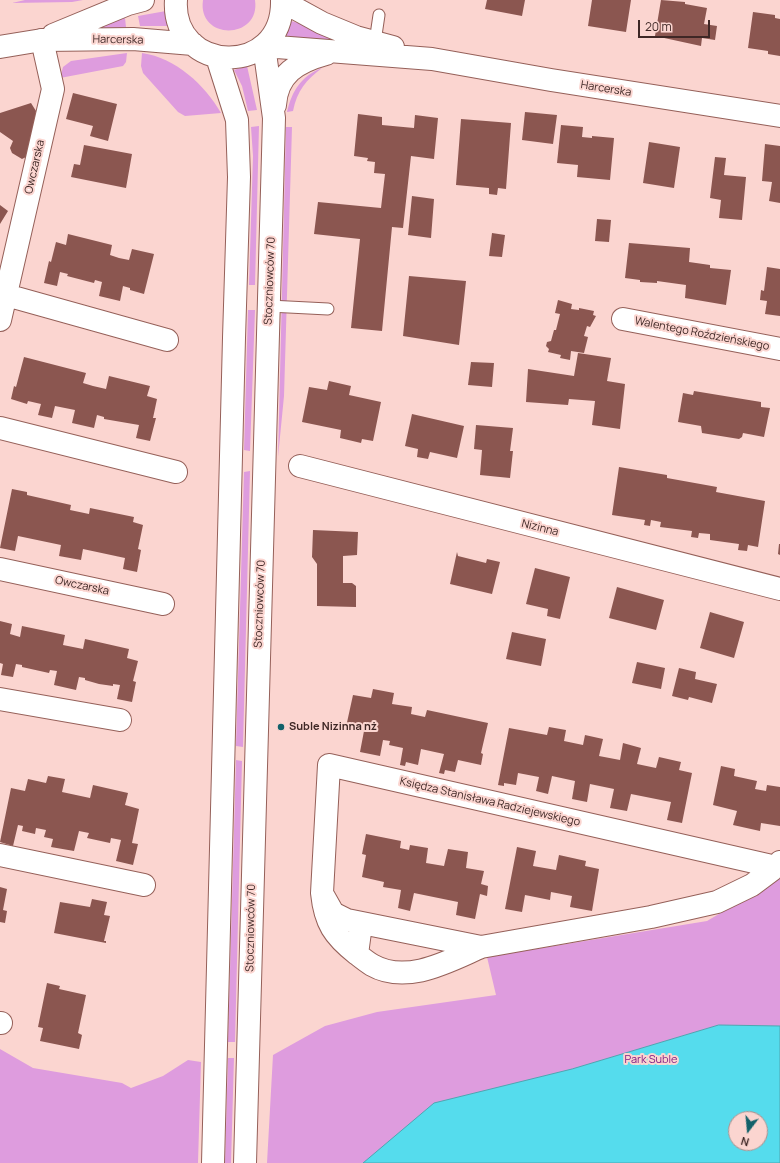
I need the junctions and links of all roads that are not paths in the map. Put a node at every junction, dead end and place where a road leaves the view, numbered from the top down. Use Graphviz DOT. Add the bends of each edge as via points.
graph roads {
  1 [pos="176,0"];
  2 [pos="282,0"];
  3 [pos="134,1"];
  4 [pos="379,15"];
  5 [pos="42,40"];
  6 [pos="375,42"];
  7 [pos="193,44"];
  8 [pos="264,46"];
  9 [pos="0,47"];
  10 [pos="334,52"];
  11 [pos="217,57"];
  12 [pos="432,59"];
  13 [pos="780,116"];
  14 [pos="274,118"];
  15 [pos="3,293"];
  16 [pos="269,306"];
  17 [pos="328,309"];
  18 [pos="623,319"];
  19 [pos="0,320"];
  20 [pos="167,340"];
  21 [pos="780,349"];
  22 [pos="0,428"];
  23 [pos="300,466"];
  24 [pos="176,472"];
  25 [pos="0,569"];
  26 [pos="780,590"];
  27 [pos="163,604"];
  28 [pos="0,699"];
  29 [pos="120,720"];
  30 [pos="0,855"];
  31 [pos="778,864"];
  32 [pos="144,885"];
  33 [pos="322,893"];
  34 [pos="366,924"];
  35 [pos="481,947"];
  36 [pos="357,954"];
  37 [pos="213,1163"];
  38 [pos="245,1163"];
  1 -- 7 [label="street" via="178,21 184,34"];
  2 -- 6 [label="street, Harcerska" via="322,23"];
  2 -- 8 [label="street" via="282,13 278,25"];
  3 -- 5 [label="street, Harcerska"];
  4 -- 6 [label="lane"];
  5 -- 7 [label="street, Harcerska" via="133,40"];
  5 -- 9 [label="street, Harcerska"];
  5 -- 15 [label="street, Owczarska" via="53,89"];
  6 -- 12 [label="street, Harcerska"];
  7 -- 11 [label="street"];
  8 -- 10 [label="street, Harcerska"];
  8 -- 11 [label="street" via="243,56"];
  8 -- 14 [label="street, Stoczniowców 70"];
  10 -- 12 [label="street, Harcerska"];
  10 -- 14 [label="street" via="311,58 289,71 276,92"];
  11 -- 37 [label="street" via="237,120 239,177"];
  12 -- 13 [label="street, Harcerska"];
  14 -- 16 [label="street, Stoczniowców 70"];
  15 -- 19 [label="street, Owczarska"];
  15 -- 20 [label="street"];
  16 -- 17 [label="lane"];
  16 -- 38 [label="street, Stoczniowców 70"];
  18 -- 21 [label="street, Walentego Roździeńskiego"];
  22 -- 24 [label="street"];
  23 -- 26 [label="street, Nizinna"];
  25 -- 27 [label="street, Owczarska"];
  28 -- 29 [label="street"];
  30 -- 32 [label="street"];
  31 -- 33 [label="street, Księdza Stanisława Radziejewskiego" via="329,766"];
  31 -- 35 [label="street, Księdza Stanisława Radziejewskiego" via="752,885 717,902 651,917"];
  33 -- 34 [label="street, Księdza Stanisława Radziejewskiego" via="333,913 347,920"];
  33 -- 36 [label="street, Księdza Stanisława Radziejewskiego" via="324,911 331,928 342,942"];
  34 -- 35 [label="street, Księdza Stanisława Radziejewskiego"];
  34 -- 36 [label="street" via="360,932"];
  35 -- 36 [label="street, Księdza Stanisława Radziejewskiego" via="432,968 395,972 373,966"];
}
